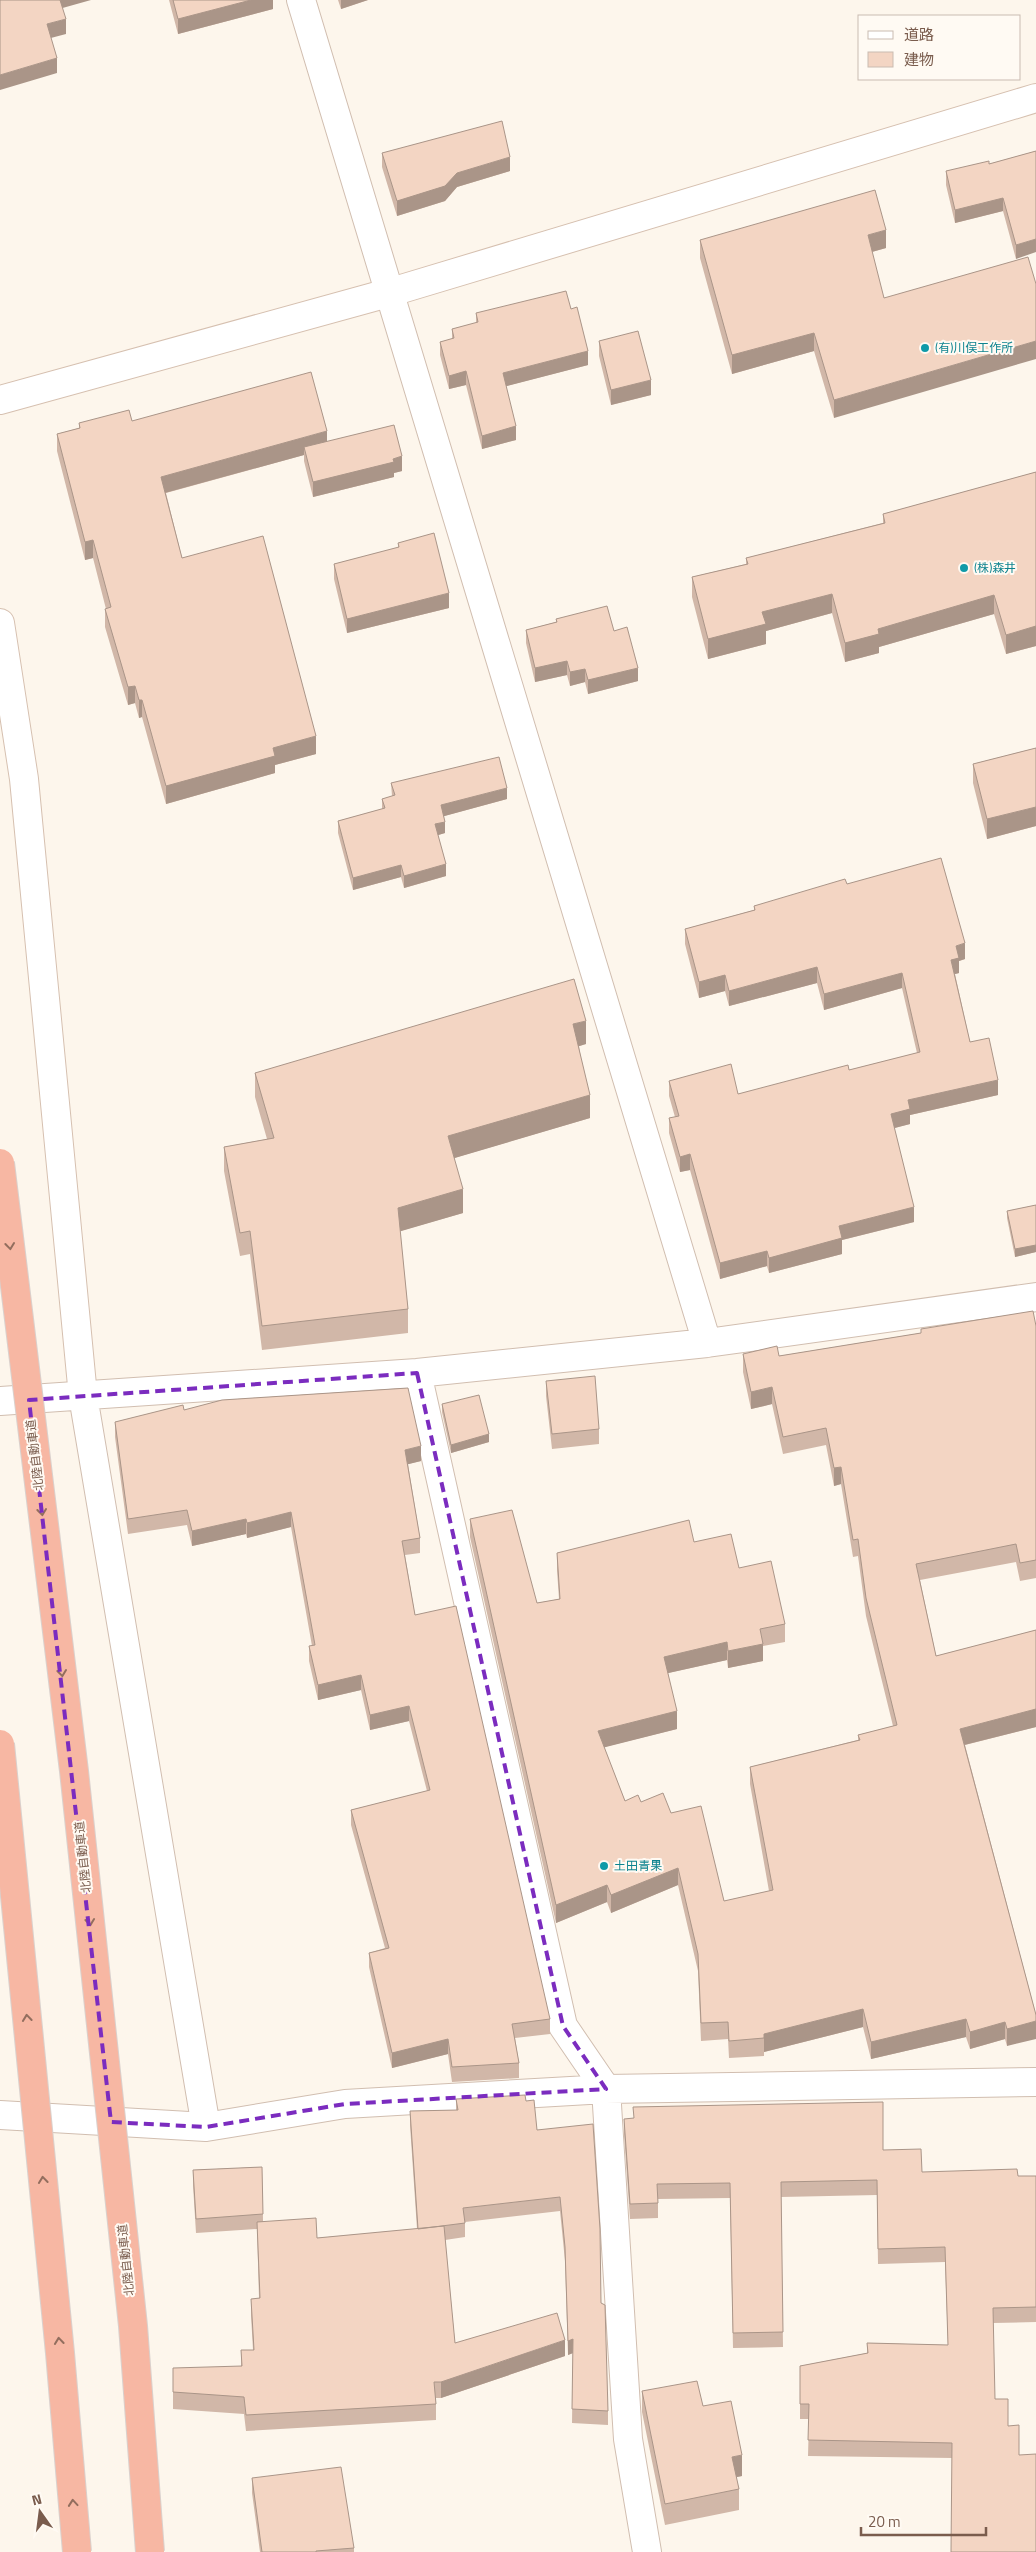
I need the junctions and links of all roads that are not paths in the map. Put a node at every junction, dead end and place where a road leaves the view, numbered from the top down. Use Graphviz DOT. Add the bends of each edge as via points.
graph roads {
  1 [pos="301,0"];
  2 [pos="1036,98"];
  3 [pos="388,293"];
  4 [pos="0,400"];
  5 [pos="0,623"];
  6 [pos="0,1163"];
  7 [pos="1036,1296"];
  8 [pos="707,1343"];
  9 [pos="417,1373"];
  10 [pos="83,1396"];
  11 [pos="0,1401"];
  12 [pos="0,1744"];
  13 [pos="1036,2082"];
  14 [pos="606,2089"];
  15 [pos="0,2115"];
  16 [pos="206,2127"];
  17 [pos="77,2552"];
  18 [pos="150,2552"];
  19 [pos="647,2552"];
  1 -- 3 [label="street"];
  2 -- 3 [label="street"];
  3 -- 4 [label="street"];
  3 -- 8 [label="street"];
  5 -- 10 [label="street" via="24,779"];
  6 -- 18 [label="highway, 北陸自動車道, one-way, bridge" via="74,1771 133,2326"];
  7 -- 8 [label="street"];
  8 -- 9 [label="street"];
  9 -- 10 [label="street"];
  9 -- 14 [label="street" via="563,2026"];
  10 -- 11 [label="street"];
  10 -- 16 [label="street"];
  17 -- 12 [label="highway, one-way, bridge"];
  13 -- 14 [label="street"];
  14 -- 16 [label="street" via="345,2104"];
  14 -- 19 [label="street" via="628,2439"];
  15 -- 16 [label="street"];
}
